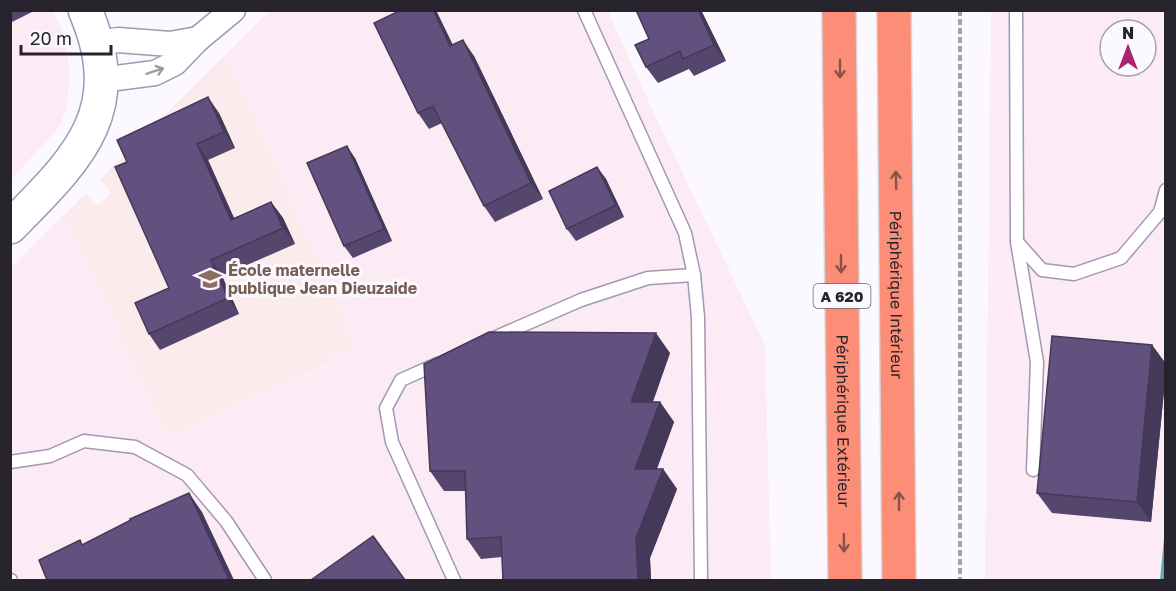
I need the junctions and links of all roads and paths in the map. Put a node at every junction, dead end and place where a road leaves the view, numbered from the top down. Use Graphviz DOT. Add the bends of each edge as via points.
graph roads {
  1 [pos="85,10"];
  2 [pos="584,10"];
  3 [pos="894,10"];
  4 [pos="960,10"];
  5 [pos="1016,10"];
  6 [pos="839,11"];
  7 [pos="230,12"];
  8 [pos="198,39"];
  9 [pos="97,44"];
  10 [pos="101,80"];
  11 [pos="1166,190"];
  12 [pos="10,227"];
  13 [pos="1017,242"];
  14 [pos="694,275"];
  15 [pos="485,342"];
  16 [pos="454,356"];
  17 [pos="10,462"];
  18 [pos="1033,470"];
  19 [pos="265,580"];
  20 [pos="454,580"];
  21 [pos="701,580"];
  22 [pos="845,580"];
  23 [pos="899,580"];
  24 [pos="960,580"];
  1 -- 9 [label="street"];
  2 -- 14 [label="lane" via="685,233"];
  23 -- 3 [label="highway, Périphérique Intérieur, one-way"];
  4 -- 24 [label="path"];
  5 -- 13 [label="lane"];
  6 -- 22 [label="highway, Périphérique Extérieur / A 620, one-way"];
  7 -- 8 [label="street"];
  8 -- 9 [label="street" via="170,44 118,40"];
  10 -- 8 [label="street, one-way" via="155,73 175,63"];
  9 -- 10 [label="street"];
  10 -- 12 [label="street" via="99,107 86,140 66,169"];
  11 -- 13 [label="lane" via="1160,212 1121,258 1074,274 1042,270"];
  13 -- 18 [label="lane" via="1037,362"];
  14 -- 15 [label="lane" via="648,278 581,300"];
  14 -- 21 [label="lane" via="698,316"];
  16 -- 20 [label="lane" via="401,380 386,408 392,442"];
  17 -- 19 [label="lane" via="50,456 84,441 135,447 187,475 226,521"];
}
